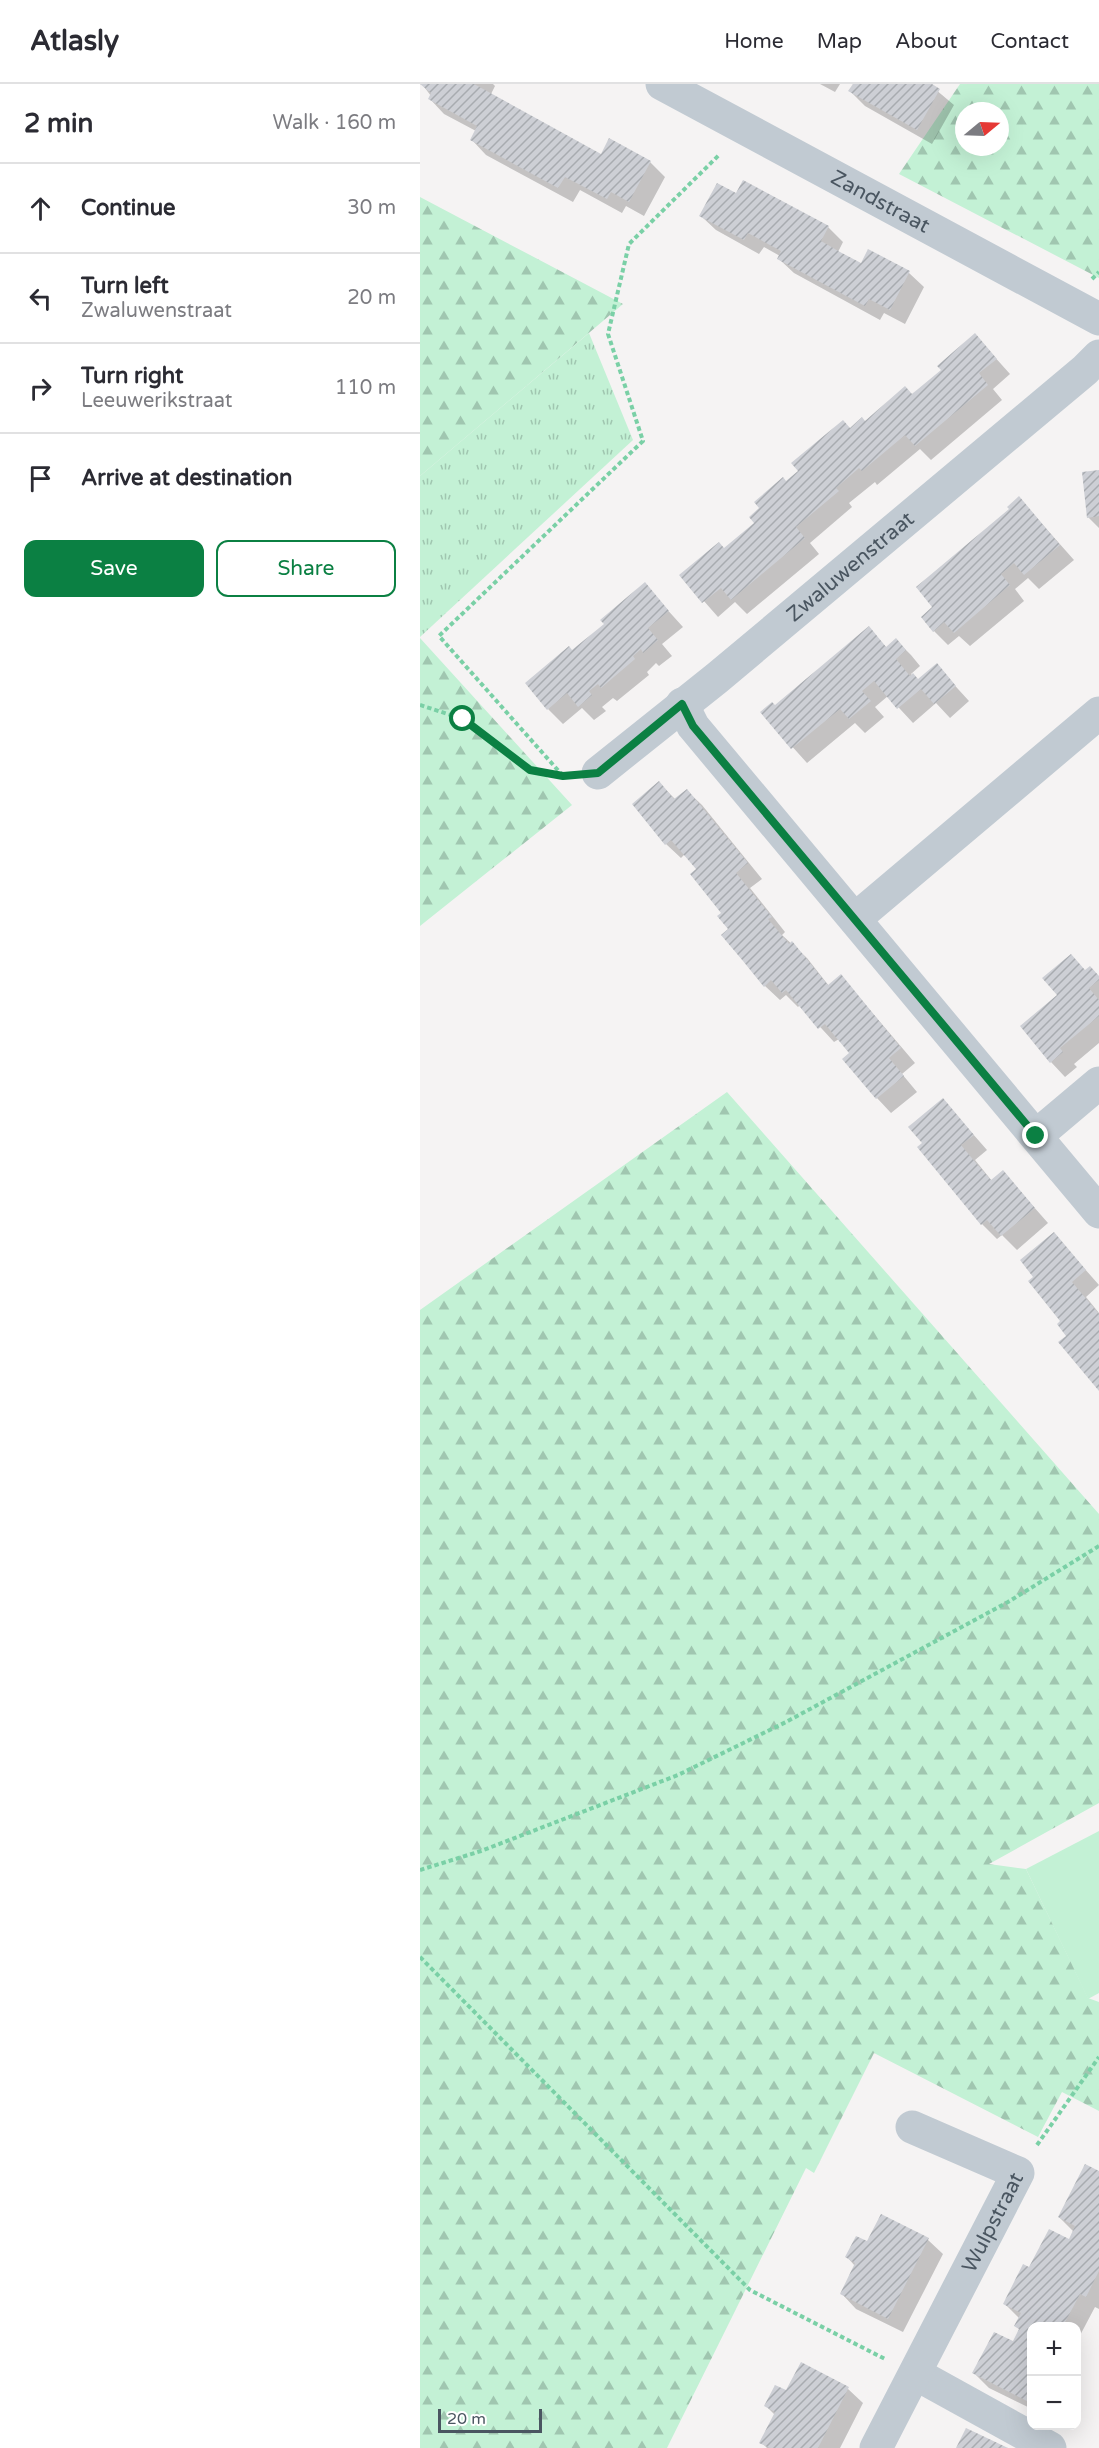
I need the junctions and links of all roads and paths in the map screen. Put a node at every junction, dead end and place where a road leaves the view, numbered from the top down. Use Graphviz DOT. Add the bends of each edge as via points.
graph roads {
  1 [pos="662,84"];
  2 [pos="746,129"];
  3 [pos="1099,319"];
  4 [pos="1099,356"];
  5 [pos="682,704"];
  6 [pos="420,705"];
  7 [pos="1099,713"];
  8 [pos="598,773"];
  9 [pos="563,776"];
  10 [pos="855,919"];
  11 [pos="1099,1083"];
  12 [pos="1036,1136"];
  13 [pos="1099,1212"];
  14 [pos="1099,1546"];
  15 [pos="420,1870"];
  16 [pos="420,1957"];
  17 [pos="1099,2057"];
  18 [pos="912,2127"];
  19 [pos="1018,2173"];
  20 [pos="915,2374"];
  21 [pos="876,2448"];
  22 [pos="1050,2448"];
  1 -- 2 [label="street, Zandstraat"];
  2 -- 3 [label="street, Zandstraat"];
  2 -- 9 [label="path" via="629,244 608,334 644,441 439,636"];
  4 -- 5 [label="street, Zwaluwenstraat"];
  5 -- 8 [label="street, Zwaluwenstraat"];
  5 -- 10 [label="street" via="693,726"];
  6 -- 9 [label="path" via="463,719 530,770"];
  7 -- 10 [label="street"];
  8 -- 9 [label="path"];
  10 -- 12 [label="street"];
  11 -- 12 [label="street"];
  12 -- 13 [label="street"];
  14 -- 15 [label="path" via="1008,1602 786,1722 678,1775 481,1851"];
  16 -- 20 [label="path" via="750,2290"];
  17 -- 19 [label="path"];
  18 -- 19 [label="street, Wulpstraat"];
  19 -- 20 [label="street, Wulpstraat"];
  20 -- 21 [label="street, Wulpstraat"];
  20 -- 22 [label="street"];
}
